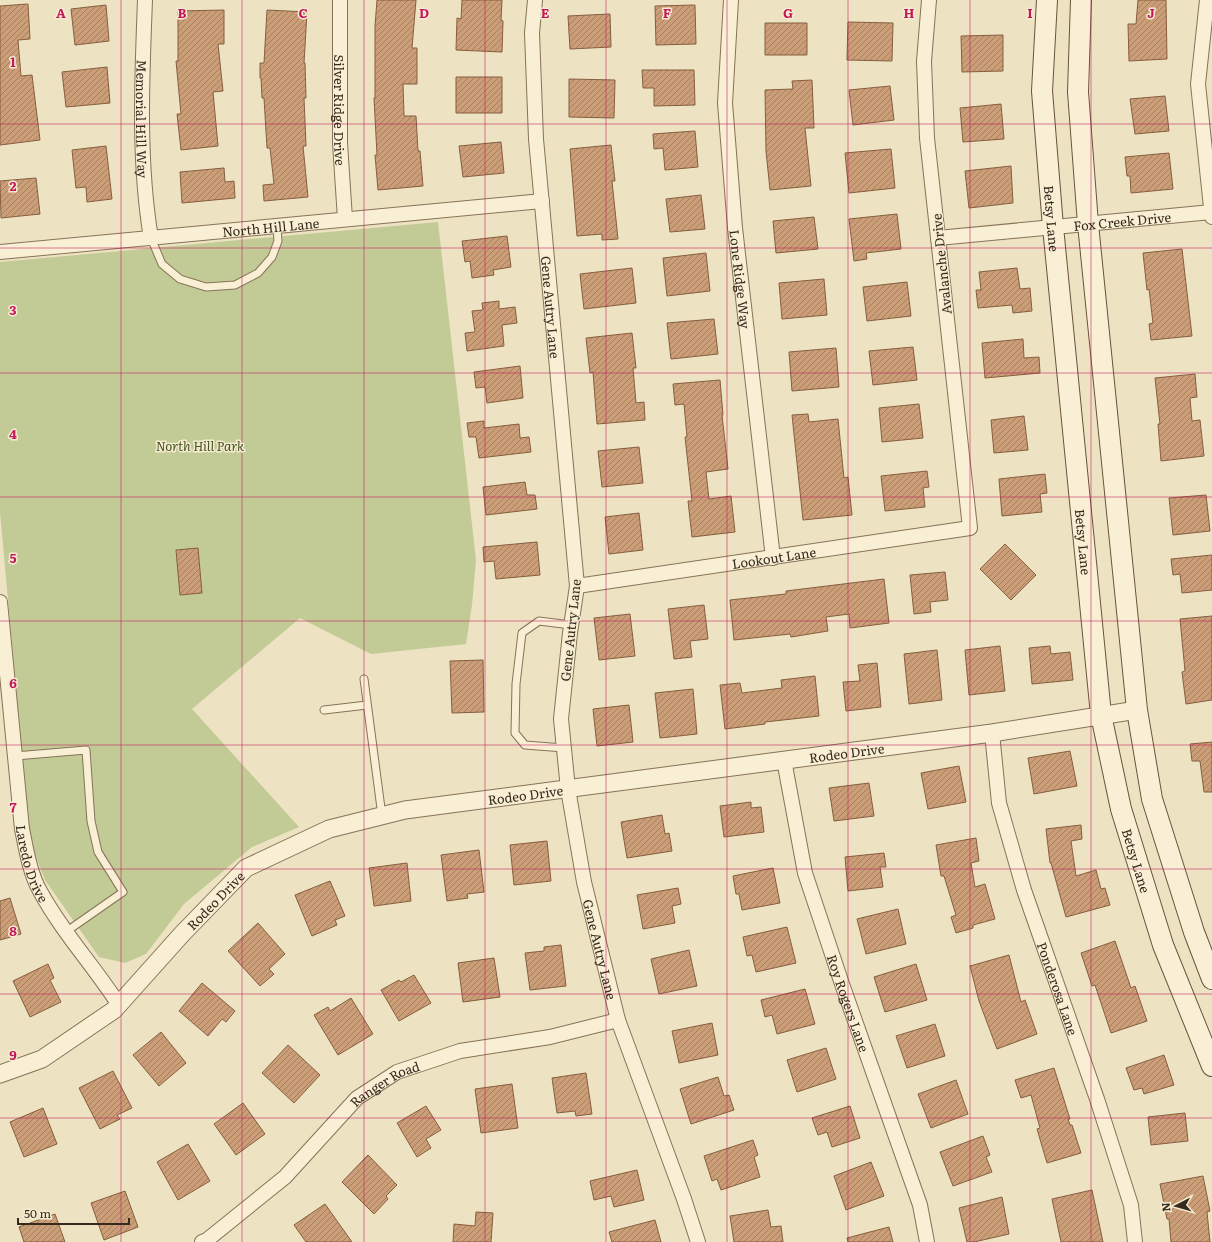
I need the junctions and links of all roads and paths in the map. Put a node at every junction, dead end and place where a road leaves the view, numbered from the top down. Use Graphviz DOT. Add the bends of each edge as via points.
graph roads {
  1 [pos="145,0"];
  2 [pos="340,0"];
  3 [pos="535,0"];
  4 [pos="731,0"];
  5 [pos="928,0"];
  6 [pos="1047,0"];
  7 [pos="1081,0"];
  8 [pos="1207,0"];
  9 [pos="542,201"];
  10 [pos="1212,212"];
  11 [pos="1212,217"];
  12 [pos="345,219"];
  13 [pos="1088,224"];
  14 [pos="277,227"];
  15 [pos="1053,227"];
  16 [pos="151,238"];
  17 [pos="938,238"];
  18 [pos="0,252"];
  19 [pos="970,528"];
  20 [pos="773,558"];
  21 [pos="577,586"];
  22 [pos="0,602"];
  23 [pos="571,625"];
  24 [pos="364,679"];
  25 [pos="367,705"];
  26 [pos="324,710"];
  27 [pos="1136,710"];
  28 [pos="1101,715"];
  29 [pos="992,733"];
  30 [pos="564,748"];
  31 [pos="15,756"];
  32 [pos="784,760"];
  33 [pos="568,789"];
  34 [pos="382,816"];
  35 [pos="67,931"];
  36 [pos="1212,979"];
  37 [pos="119,1005"];
  38 [pos="618,1020"];
  39 [pos="1212,1066"];
  40 [pos="0,1074"];
  41 [pos="202,1242"];
  42 [pos="698,1242"];
  43 [pos="927,1242"];
  44 [pos="1135,1242"];
  1 -- 16 [label="street, Memorial Hill Way" via="142,101 146,206"];
  2 -- 12 [label="street, Silver Ridge Drive" via="340,143"];
  3 -- 9 [label="street, Gene Autry Lane" via="532,33 536,140"];
  4 -- 20 [label="street, Lone Ridge Way" via="724,103 735,228"];
  5 -- 17 [label="street, Avalanche Drive" via="924,61 927,138"];
  6 -- 15 [label="main road, Betsy Lane" via="1042,91"];
  7 -- 13 [label="main road" via="1078,92"];
  8 -- 10 [label="street" via="1198,84"];
  9 -- 12 [label="street, North Hill Lane"];
  9 -- 21 [label="street, Gene Autry Lane"];
  10 -- 11 [label="street"];
  10 -- 13 [label="street, Fox Creek Drive"];
  12 -- 14 [label="street, North Hill Lane"];
  13 -- 15 [label="street, Fox Creek Drive"];
  13 -- 27 [label="main road"];
  14 -- 16 [label="street, North Hill Lane"];
  14 -- 16 [label="lane" via="278,241 272,257 258,273 235,285 213,287 180,279 162,264"];
  15 -- 17 [label="street, Fox Creek Drive"];
  15 -- 28 [label="main road, Betsy Lane"];
  16 -- 18 [label="street, North Hill Lane"];
  17 -- 19 [label="street, Avalanche Drive"];
  19 -- 20 [label="street, Lookout Lane"];
  20 -- 21 [label="street, Lookout Lane"];
  21 -- 23 [label="street, Gene Autry Lane"];
  22 -- 31 [label="street, Laredo Drive"];
  23 -- 30 [label="street, Gene Autry Lane" via="561,719"];
  23 -- 30 [label="lane" via="539,621 522,634 516,684 515,733 525,745"];
  24 -- 25 [label="lane"];
  25 -- 26 [label="lane"];
  25 -- 34 [label="lane"];
  27 -- 28 [label="street, Rodeo Drive"];
  27 -- 36 [label="main road" via="1152,799 1194,932"];
  28 -- 29 [label="street, Rodeo Drive"];
  28 -- 39 [label="main road, Betsy Lane" via="1121,809 1161,937"];
  29 -- 32 [label="street, Rodeo Drive"];
  29 -- 44 [label="street, Ponderosa Lane" via="999,803 1024,890 1097,1099 1130,1205"];
  30 -- 33 [label="street, Gene Autry Lane"];
  31 -- 35 [label="street, Laredo Drive" via="27,856 39,890"];
  31 -- 35 [label="lane" via="86,750 91,821 98,852 123,892"];
  32 -- 33 [label="street, Rodeo Drive"];
  32 -- 43 [label="street, Roy Rogers Lane" via="805,873 920,1205"];
  33 -- 34 [label="street, Rodeo Drive" via="405,810"];
  33 -- 38 [label="street, Gene Autry Lane" via="584,882"];
  34 -- 37 [label="street, Rodeo Drive" via="330,829 246,868 182,934"];
  35 -- 37 [label="street, Laredo Drive"];
  37 -- 40 [label="street, Rodeo Drive" via="42,1059"];
  38 -- 41 [label="street, Ranger Road" via="550,1037 460,1051 397,1072 357,1098 285,1177"];
  38 -- 42 [label="street, Gene Autry Lane"];
}
